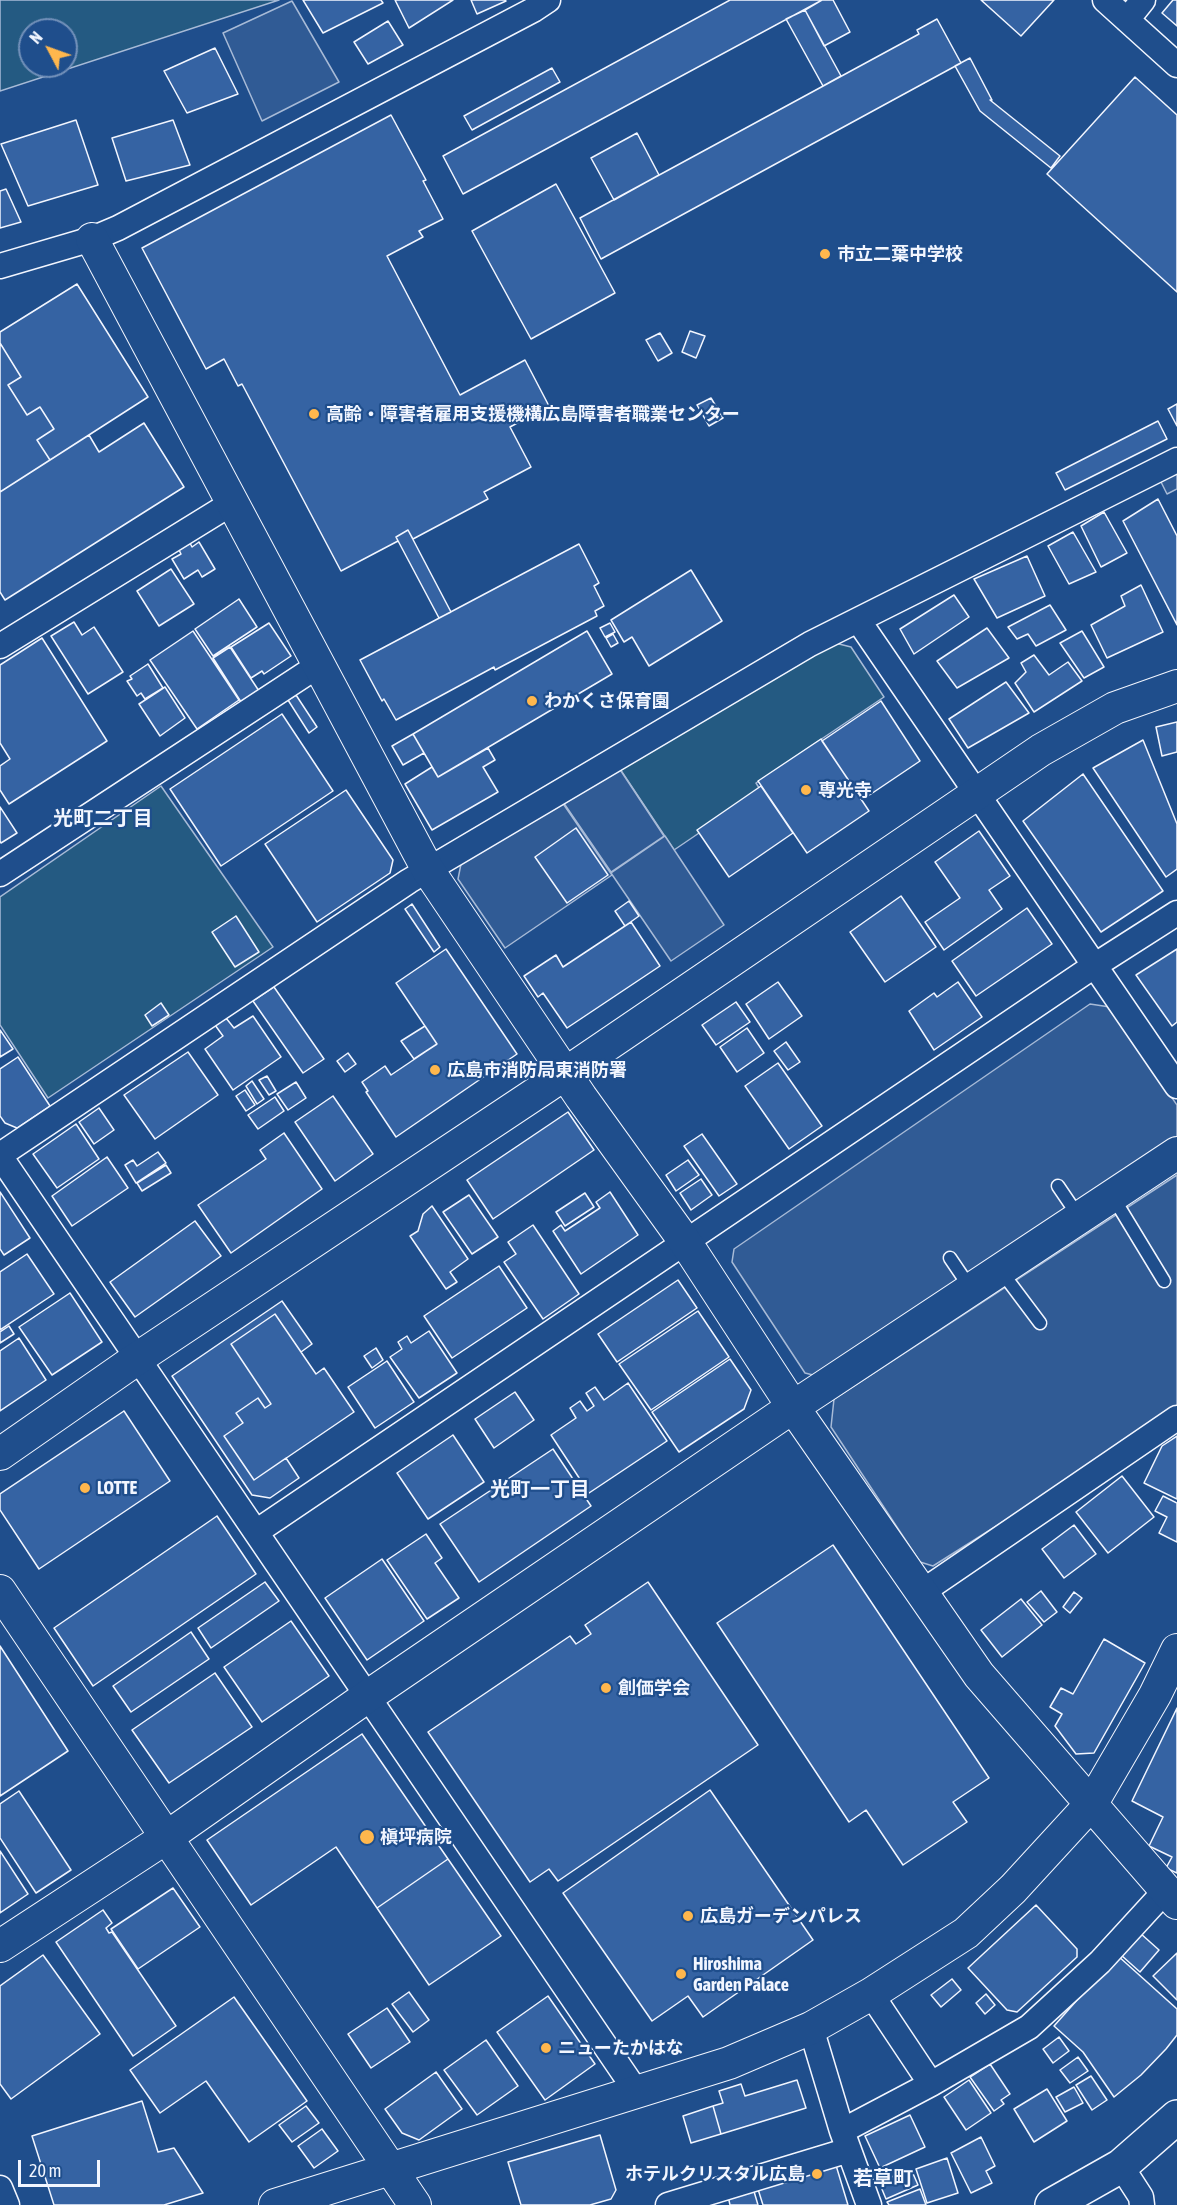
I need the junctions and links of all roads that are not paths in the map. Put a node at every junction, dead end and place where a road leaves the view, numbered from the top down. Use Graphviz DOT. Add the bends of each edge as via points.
graph roads {
  1 [pos="548,0"];
  2 [pos="1105,0"];
  3 [pos="1143,0"];
  4 [pos="1127,20"];
  5 [pos="1177,65"];
  6 [pos="92,240"];
  7 [pos="0,266"];
  8 [pos="1177,460"];
  9 [pos="232,503"];
  10 [pos="858,620"];
  11 [pos="0,646"];
  12 [pos="319,665"];
  13 [pos="1177,672"];
  14 [pos="1177,686"];
  15 [pos="1115,708"];
  16 [pos="977,794"];
  17 [pos="428,870"];
  18 [pos="0,874"];
  19 [pos="1177,914"];
  20 [pos="1094,966"];
  21 [pos="565,1074"];
  22 [pos="1177,1086"];
  23 [pos="1177,1153"];
  24 [pos="0,1156"];
  25 [pos="1058,1186"];
  26 [pos="1113,1196"];
  27 [pos="1080,1218"];
  28 [pos="686,1243"];
  29 [pos="950,1258"];
  30 [pos="1000,1271"];
  31 [pos="1164,1281"];
  32 [pos="971,1290"];
  33 [pos="1040,1323"];
  34 [pos="138,1359"];
  35 [pos="793,1407"];
  36 [pos="1177,1418"];
  37 [pos="0,1454"];
  38 [pos="256,1532"];
  39 [pos="0,1591"];
  40 [pos="922,1592"];
  41 [pos="1177,1650"];
  42 [pos="368,1696"];
  43 [pos="1092,1803"];
  44 [pos="167,1837"];
  45 [pos="1172,1896"];
  46 [pos="0,1946"];
  47 [pos="871,1994"];
  48 [pos="811,2028"];
  49 [pos="931,2084"];
  50 [pos="636,2091"];
  51 [pos="1177,2117"];
  52 [pos="845,2140"];
  53 [pos="1121,2166"];
  54 [pos="390,2169"];
  55 [pos="0,2188"];
  56 [pos="7,2205"];
  57 [pos="275,2205"];
  58 [pos="415,2205"];
  59 [pos="668,2205"];
  60 [pos="869,2205"];
  61 [pos="1052,2205"];
  62 [pos="1142,2205"];
  1 -- 6 [label="street"];
  2 -- 4 [label="street"];
  3 -- 4 [label="street"];
  4 -- 5 [label="street"];
  6 -- 7 [label="street"];
  6 -- 9 [label="street"];
  8 -- 10 [label="street"];
  9 -- 11 [label="street"];
  9 -- 12 [label="street"];
  10 -- 16 [label="street"];
  10 -- 17 [label="street"];
  12 -- 17 [label="street"];
  12 -- 18 [label="street"];
  13 -- 15 [label="street"];
  14 -- 15 [label="street"];
  15 -- 16 [label="street" via="1041,750"];
  16 -- 20 [label="street"];
  16 -- 21 [label="street"];
  17 -- 21 [label="street"];
  17 -- 24 [label="street"];
  19 -- 20 [label="street"];
  20 -- 22 [label="street"];
  20 -- 28 [label="street"];
  21 -- 28 [label="street"];
  21 -- 34 [label="street"];
  23 -- 26 [label="street"];
  24 -- 34 [label="street"];
  25 -- 27 [label="lane"];
  26 -- 27 [label="street"];
  26 -- 31 [label="lane"];
  27 -- 30 [label="street"];
  28 -- 35 [label="street"];
  28 -- 38 [label="street"];
  29 -- 32 [label="lane"];
  30 -- 32 [label="street"];
  30 -- 33 [label="lane"];
  32 -- 35 [label="street"];
  34 -- 37 [label="street"];
  34 -- 38 [label="street"];
  35 -- 40 [label="street"];
  35 -- 42 [label="street"];
  36 -- 40 [label="street"];
  38 -- 42 [label="street"];
  39 -- 44 [label="street"];
  40 -- 43 [label="street" via="979,1675"];
  41 -- 43 [label="street"];
  42 -- 44 [label="street"];
  42 -- 50 [label="street"];
  43 -- 45 [label="street"];
  43 -- 47 [label="street" via="1013,1889 966,1933"];
  44 -- 46 [label="street"];
  44 -- 54 [label="street"];
  45 -- 49 [label="street" via="1029,2027"];
  47 -- 48 [label="street"];
  47 -- 49 [label="street"];
  48 -- 50 [label="street" via="729,2063"];
  48 -- 52 [label="street"];
  49 -- 52 [label="street"];
  50 -- 54 [label="street"];
  51 -- 53 [label="main road"];
  52 -- 59 [label="street"];
  52 -- 60 [label="street"];
  53 -- 61 [label="main road"];
  53 -- 62 [label="street"];
  54 -- 57 [label="street"];
  54 -- 58 [label="street"];
  55 -- 56 [label="street"];
}
